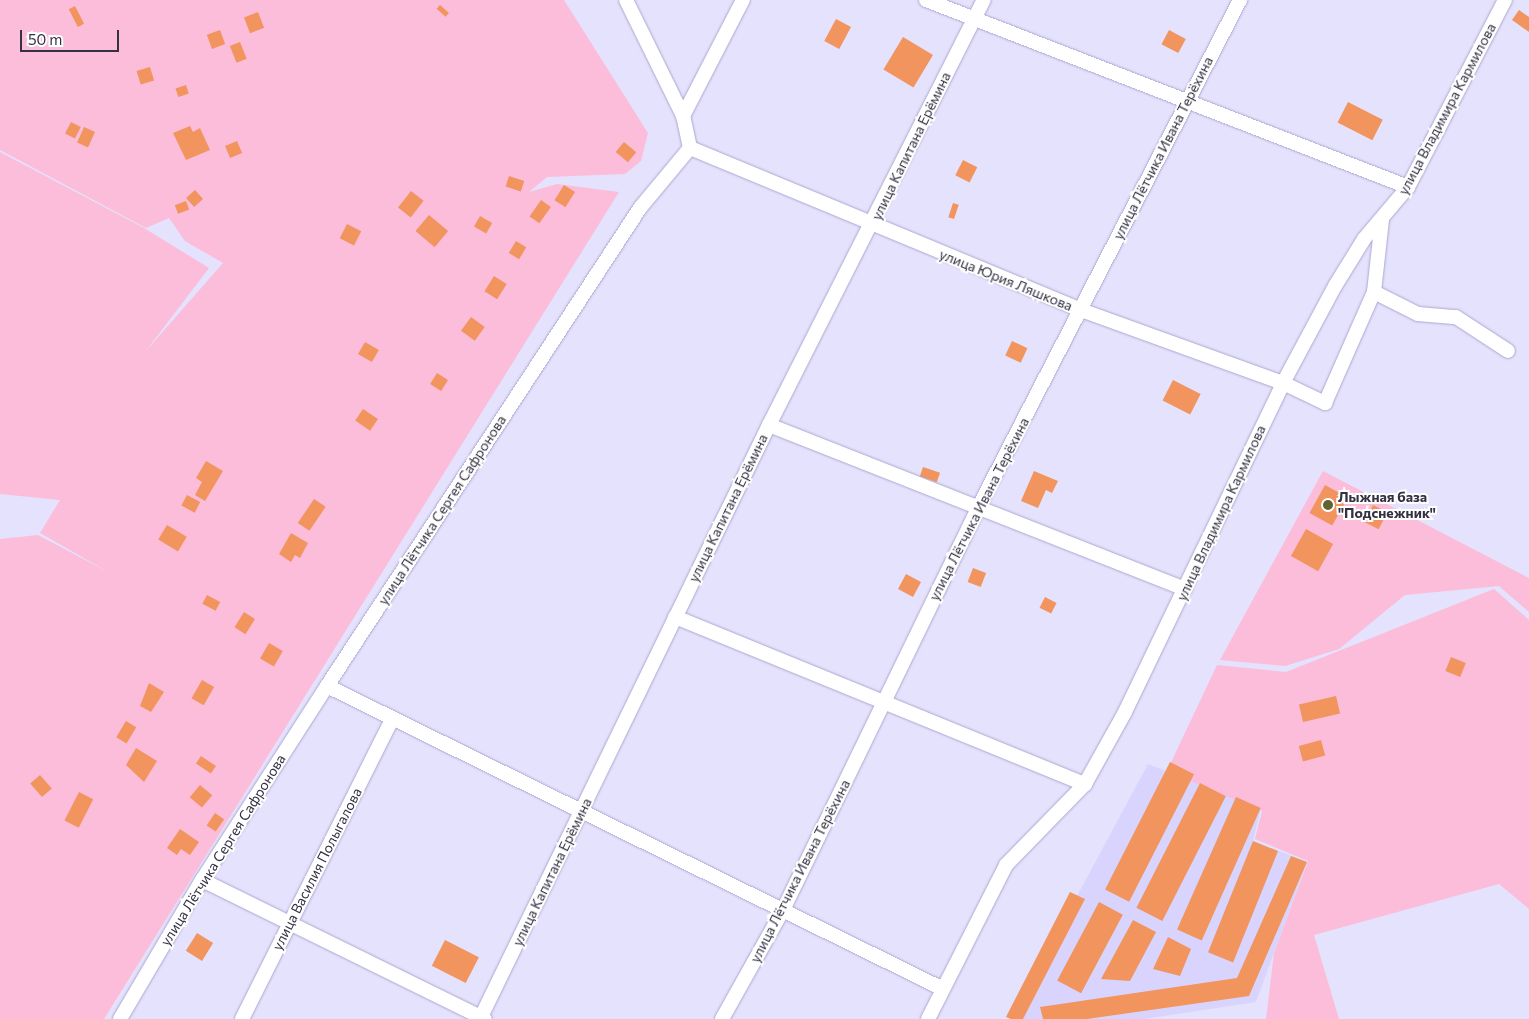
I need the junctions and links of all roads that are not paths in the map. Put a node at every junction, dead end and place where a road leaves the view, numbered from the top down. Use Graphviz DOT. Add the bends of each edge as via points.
graph roads {
  1 [pos="626,0"];
  2 [pos="743,0"];
  3 [pos="926,0"];
  4 [pos="984,0"];
  5 [pos="1240,0"];
  6 [pos="1503,1"];
  7 [pos="974,19"];
  8 [pos="1185,101"];
  9 [pos="683,116"];
  10 [pos="690,148"];
  11 [pos="1408,187"];
  12 [pos="1382,220"];
  13 [pos="872,225"];
  14 [pos="1374,292"];
  15 [pos="1081,310"];
  16 [pos="1508,351"];
  17 [pos="1283,383"];
  18 [pos="769,425"];
  19 [pos="978,508"];
  20 [pos="1185,589"];
  21 [pos="675,617"];
  22 [pos="327,686"];
  23 [pos="884,701"];
  24 [pos="392,719"];
  25 [pos="1085,784"];
  26 [pos="582,812"];
  27 [pos="202,880"];
  28 [pos="784,910"];
  29 [pos="289,925"];
  30 [pos="943,989"];
  31 [pos="482,1018"];
  32 [pos="120,1019"];
  33 [pos="242,1019"];
  34 [pos="722,1019"];
  35 [pos="928,1019"];
  1 -- 9 [label="street"];
  2 -- 9 [label="street"];
  3 -- 7 [label="street"];
  4 -- 7 [label="street, улица Капитана Ерёмина"];
  5 -- 8 [label="street, улица Лётчика Ивана Терёхина"];
  6 -- 11 [label="street, улица Владимира Кармилова"];
  7 -- 8 [label="street"];
  7 -- 13 [label="street, улица Капитана Ерёмина"];
  8 -- 11 [label="street"];
  8 -- 15 [label="street, улица Лётчика Ивана Терёхина"];
  9 -- 10 [label="street"];
  10 -- 13 [label="street, улица Юрия Ляшкова"];
  10 -- 22 [label="street, улица Лётчика Сергея Сафронова" via="640,208"];
  11 -- 12 [label="street, улица Владимира Кармилова"];
  12 -- 14 [label="street"];
  12 -- 17 [label="street, улица Владимира Кармилова" via="1364,238"];
  13 -- 15 [label="street, улица Юрия Ляшкова"];
  13 -- 18 [label="street, улица Капитана Ерёмина"];
  14 -- 16 [label="street" via="1418,314 1456,317"];
  14 -- 17 [label="street, улица Юрия Ляшкова" via="1325,403"];
  15 -- 17 [label="street, улица Юрия Ляшкова"];
  15 -- 19 [label="street, улица Лётчика Ивана Терёхина"];
  17 -- 20 [label="street, улица Владимира Кармилова"];
  18 -- 19 [label="street"];
  18 -- 21 [label="street, улица Капитана Ерёмина"];
  19 -- 20 [label="street"];
  19 -- 23 [label="street, улица Лётчика Ивана Терёхина"];
  20 -- 25 [label="street, улица Владимира Кармилова"];
  21 -- 23 [label="street"];
  21 -- 26 [label="street, улица Капитана Ерёмина"];
  22 -- 24 [label="street"];
  22 -- 27 [label="street, улица Лётчика Сергея Сафронова"];
  23 -- 25 [label="street"];
  23 -- 28 [label="street, улица Лётчика Ивана Терёхина"];
  24 -- 26 [label="street"];
  24 -- 29 [label="street, улица Василия Полыгалова"];
  25 -- 30 [label="street, улица Владимира Кармилова" via="1006,865"];
  26 -- 28 [label="street"];
  26 -- 31 [label="street, улица Капитана Ерёмина"];
  27 -- 29 [label="street"];
  27 -- 32 [label="street, улица Лётчика Сергея Сафронова"];
  28 -- 30 [label="street"];
  28 -- 34 [label="street, улица Лётчика Ивана Терёхина"];
  29 -- 31 [label="street"];
  29 -- 33 [label="street, улица Василия Полыгалова"];
  30 -- 35 [label="street, улица Владимира Кармилова"];
}
